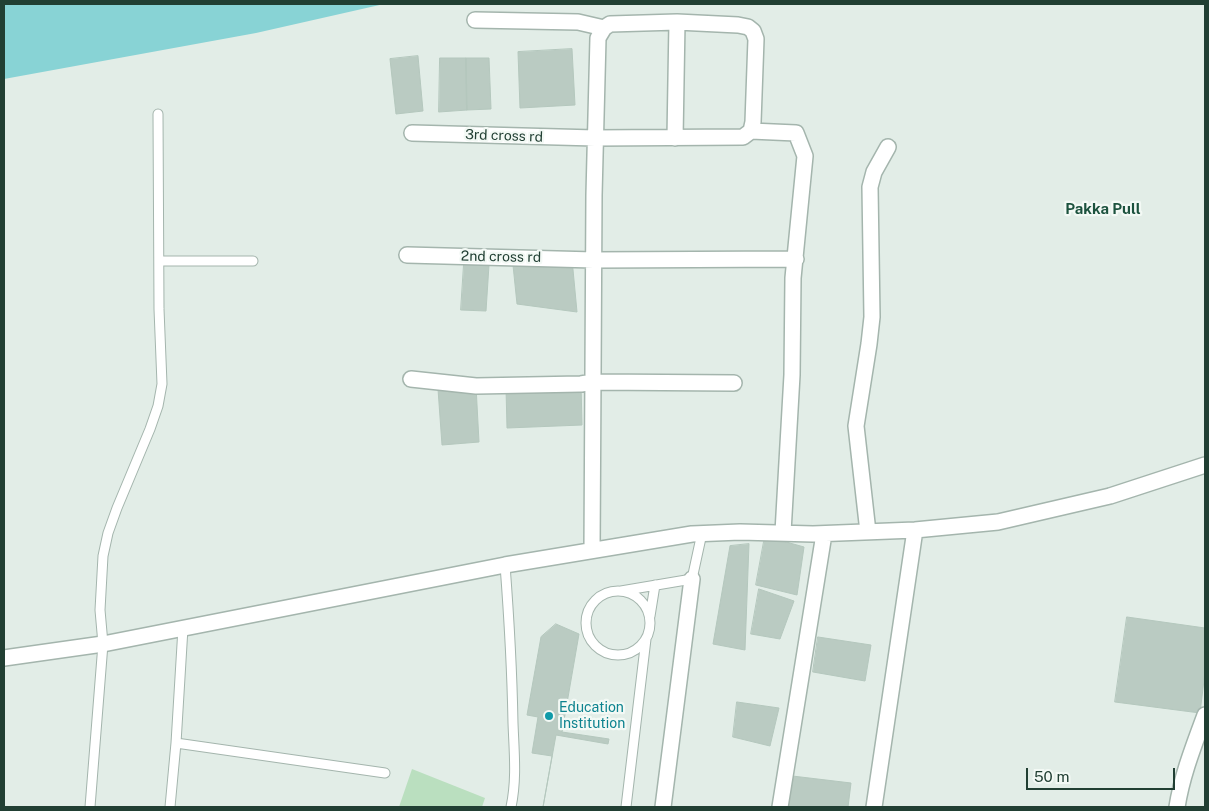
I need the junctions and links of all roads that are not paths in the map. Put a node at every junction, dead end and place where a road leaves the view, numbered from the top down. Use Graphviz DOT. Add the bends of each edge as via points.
graph roads {
  1 [pos="475,20"];
  2 [pos="677,22"];
  3 [pos="604,28"];
  4 [pos="158,114"];
  5 [pos="751,131"];
  6 [pos="412,133"];
  7 [pos="595,138"];
  8 [pos="675,138"];
  9 [pos="888,147"];
  10 [pos="408,255"];
  11 [pos="796,259"];
  12 [pos="594,260"];
  13 [pos="159,261"];
  14 [pos="253,261"];
  15 [pos="411,379"];
  16 [pos="593,382"];
  17 [pos="734,383"];
  18 [pos="1205,465"];
  19 [pos="915,530"];
  20 [pos="783,532"];
  21 [pos="868,532"];
  22 [pos="702,533"];
  23 [pos="824,534"];
  24 [pos="592,550"];
  25 [pos="505,565"];
  26 [pos="692,579"];
  27 [pos="655,585"];
  28 [pos="613,592"];
  29 [pos="650,619"];
  30 [pos="183,628"];
  31 [pos="646,639"];
  32 [pos="103,644"];
  33 [pos="4,658"];
  34 [pos="1205,715"];
  35 [pos="176,743"];
  36 [pos="386,773"];
  37 [pos="90,807"];
  38 [pos="170,807"];
  39 [pos="511,807"];
  40 [pos="626,807"];
  41 [pos="663,807"];
  42 [pos="780,807"];
  43 [pos="874,807"];
  44 [pos="1177,807"];
  1 -- 3 [label="street" via="578,22"];
  2 -- 3 [label="street" via="617,23"];
  2 -- 5 [label="street" via="738,25 753,31 757,48"];
  2 -- 8 [label="street"];
  3 -- 7 [label="street" via="598,38"];
  4 -- 13 [label="lane"];
  5 -- 8 [label="street, 3rd cross rd" via="743,137"];
  5 -- 11 [label="street, 3rd cross rd" via="796,133 805,156"];
  6 -- 7 [label="street, 3rd cross rd"];
  7 -- 8 [label="street, 3rd cross rd"];
  7 -- 12 [label="street"];
  9 -- 21 [label="street" via="874,172 870,187 872,317 856,426"];
  10 -- 12 [label="street, 2nd cross rd"];
  11 -- 12 [label="street, 2nd cross rd"];
  11 -- 20 [label="street"];
  12 -- 16 [label="street"];
  13 -- 14 [label="lane"];
  13 -- 32 [label="lane" via="162,384 158,406 117,508 103,556 100,610"];
  15 -- 16 [label="street" via="476,386"];
  16 -- 17 [label="street"];
  16 -- 24 [label="street"];
  18 -- 19 [label="street" via="1110,496 998,522"];
  19 -- 21 [label="street"];
  19 -- 43 [label="street"];
  20 -- 22 [label="street"];
  20 -- 23 [label="street"];
  21 -- 23 [label="street"];
  22 -- 24 [label="street"];
  22 -- 26 [label="lane"];
  23 -- 42 [label="street"];
  24 -- 25 [label="street"];
  25 -- 30 [label="street"];
  25 -- 39 [label="lane" via="512,659 515,775"];
  26 -- 27 [label="lane"];
  26 -- 41 [label="street"];
  27 -- 28 [label="lane"];
  27 -- 29 [label="lane"];
  28 -- 29 [label="lane" via="628,594 641,601"];
  28 -- 31 [label="lane" via="604,595 589,609 586,620 591,641 608,654 619,656 630,653"];
  29 -- 31 [label="lane"];
  30 -- 32 [label="street"];
  30 -- 35 [label="lane"];
  31 -- 40 [label="lane"];
  32 -- 33 [label="street"];
  32 -- 37 [label="lane"];
  34 -- 44 [label="street"];
  35 -- 36 [label="lane"];
  35 -- 38 [label="lane"];
}
